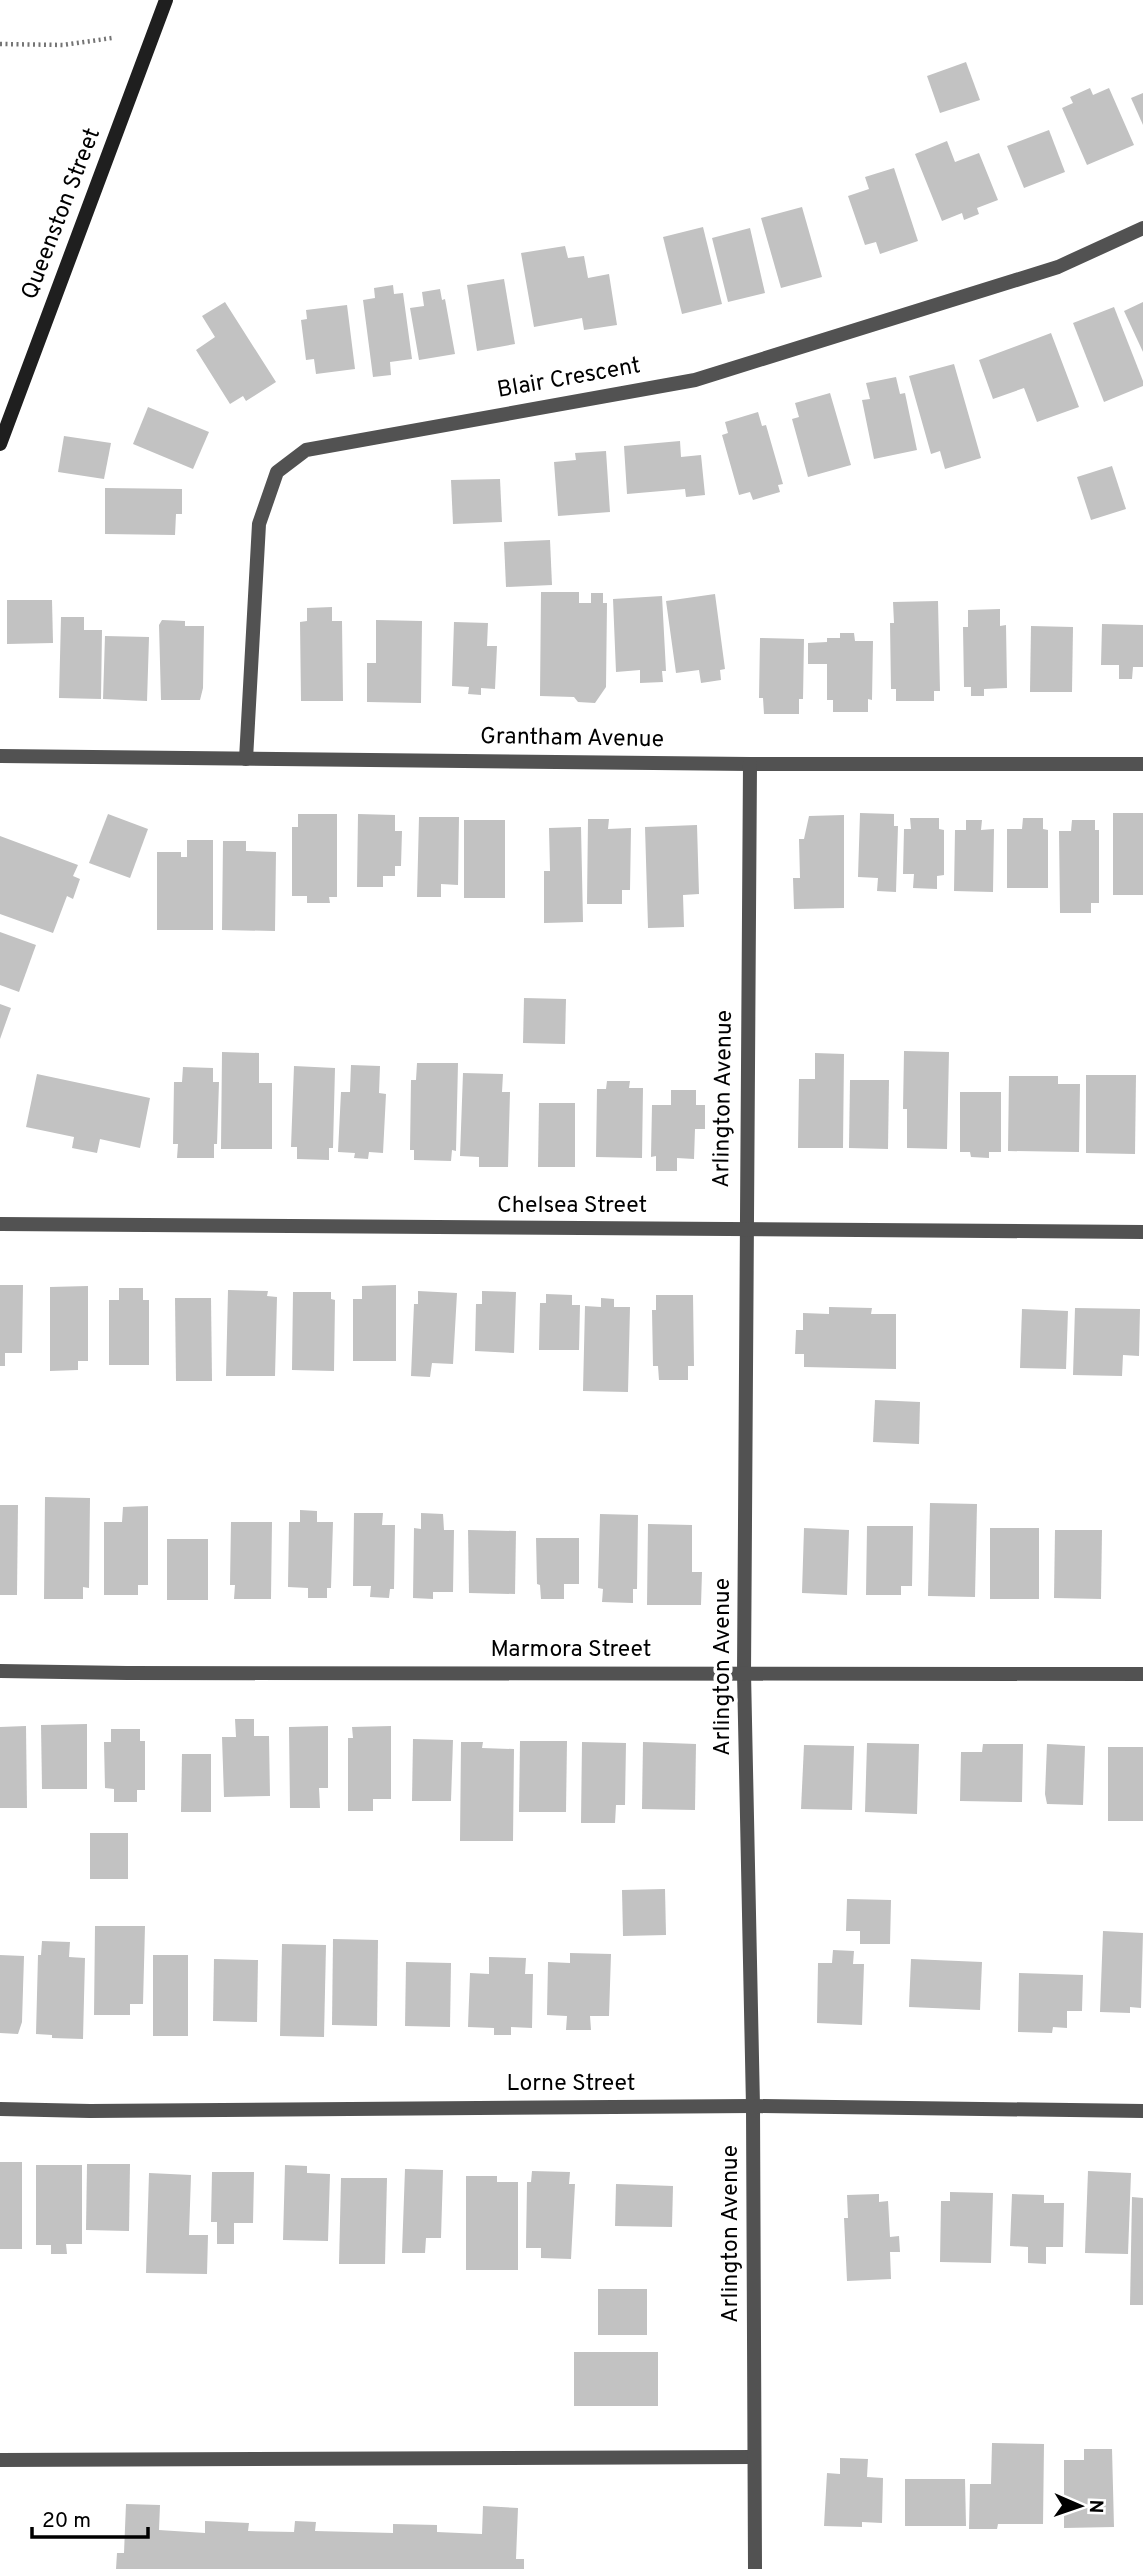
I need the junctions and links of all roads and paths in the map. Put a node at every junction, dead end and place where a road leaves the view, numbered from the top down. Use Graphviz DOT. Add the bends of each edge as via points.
graph roads {
  1 [pos="166,0"];
  2 [pos="112,38"];
  3 [pos="0,44"];
  4 [pos="1143,228"];
  5 [pos="0,444"];
  6 [pos="0,755"];
  7 [pos="246,758"];
  8 [pos="750,764"];
  9 [pos="1143,764"];
  10 [pos="0,1224"];
  11 [pos="746,1230"];
  12 [pos="1143,1232"];
  13 [pos="0,1671"];
  14 [pos="744,1672"];
  15 [pos="1143,1674"];
  16 [pos="753,2106"];
  17 [pos="0,2109"];
  18 [pos="1143,2111"];
  19 [pos="754,2457"];
  20 [pos="0,2460"];
  21 [pos="755,2569"];
  1 -- 5 [label="main road, Queenston Street"];
  2 -- 3 [label="path" via="63,45"];
  4 -- 7 [label="street, Blair Crescent" via="1058,267 695,380 306,450 277,472 259,524"];
  6 -- 7 [label="street, Grantham Avenue"];
  7 -- 8 [label="street, Grantham Avenue"];
  8 -- 9 [label="street, Grantham Avenue"];
  8 -- 11 [label="street, Arlington Avenue"];
  10 -- 11 [label="street, Chelsea Street"];
  11 -- 12 [label="street, Chelsea Street"];
  11 -- 14 [label="street, Arlington Avenue"];
  13 -- 14 [label="street, Marmora Street"];
  14 -- 15 [label="street, Marmora Street"];
  14 -- 16 [label="street, Arlington Avenue"];
  16 -- 17 [label="street, Lorne Street"];
  16 -- 18 [label="street, Lorne Street"];
  16 -- 19 [label="street, Arlington Avenue"];
  19 -- 20 [label="street"];
  19 -- 21 [label="street, Arlington Avenue"];
}
